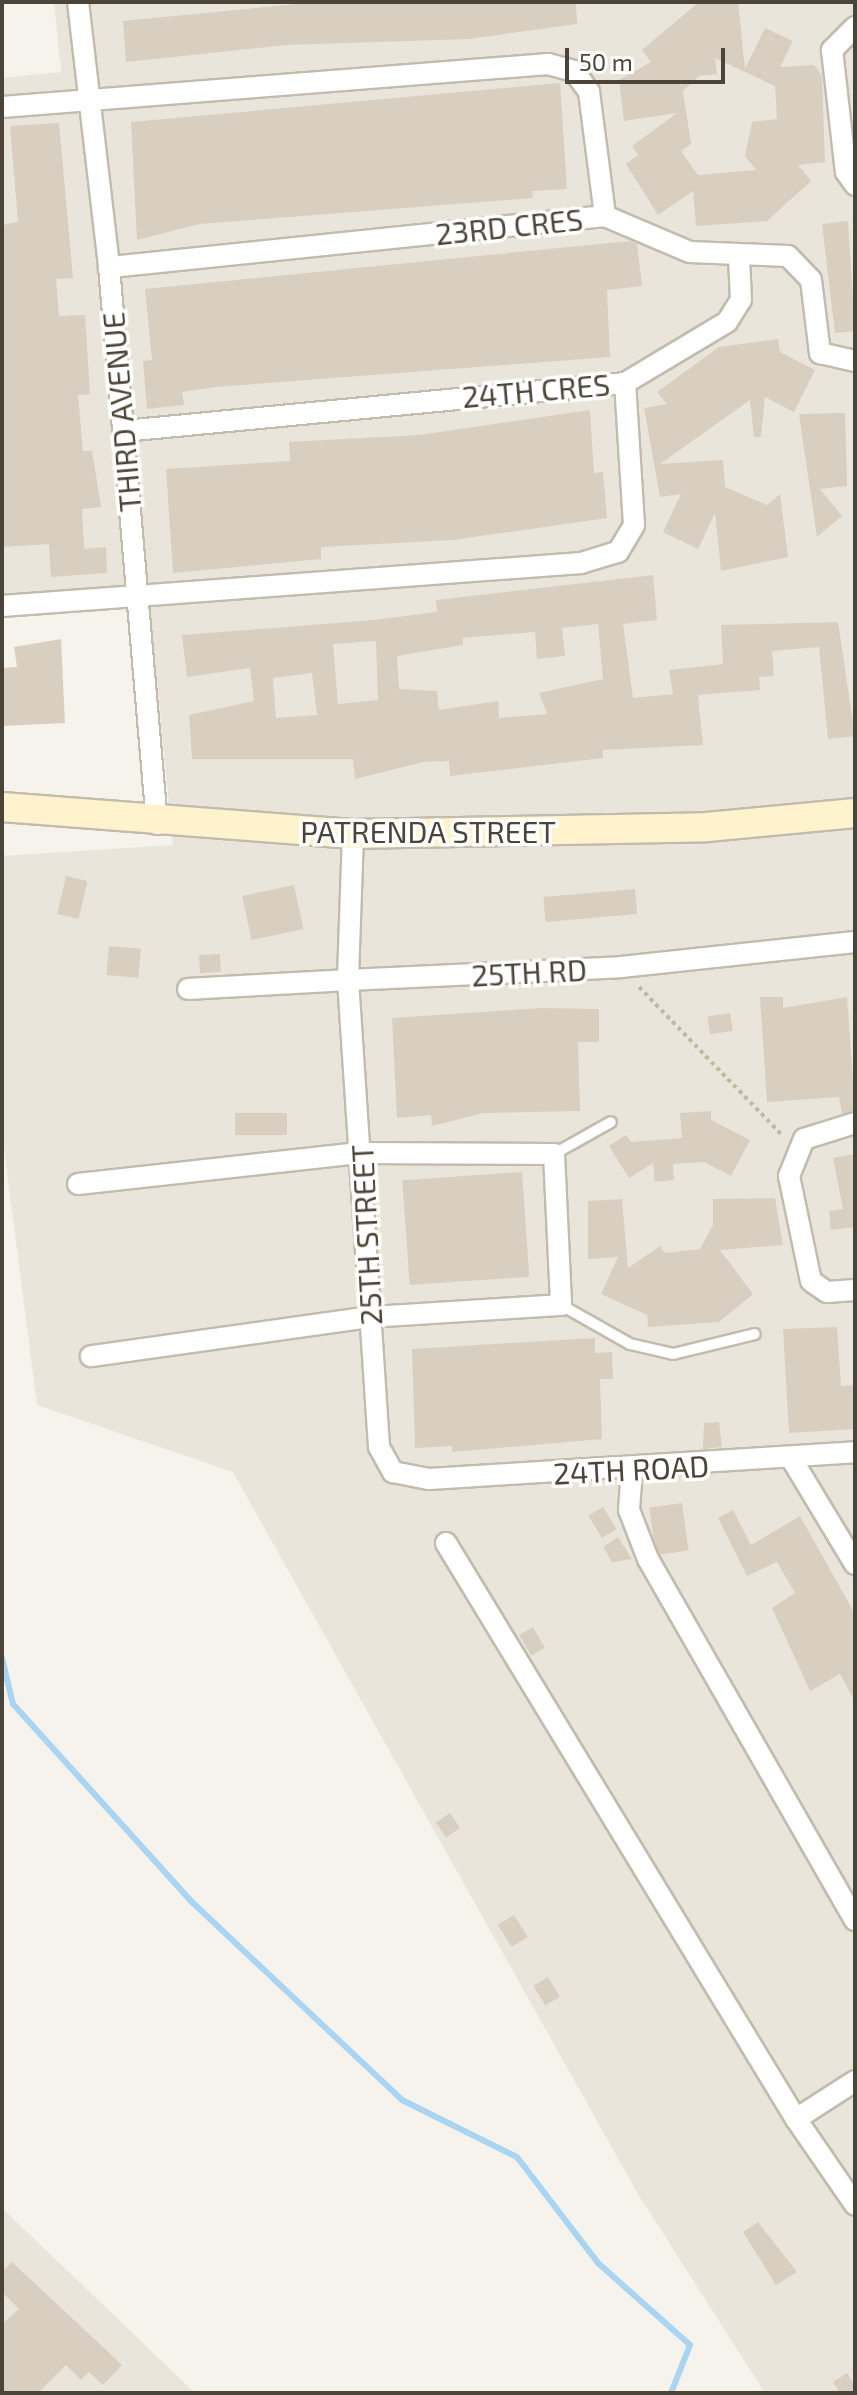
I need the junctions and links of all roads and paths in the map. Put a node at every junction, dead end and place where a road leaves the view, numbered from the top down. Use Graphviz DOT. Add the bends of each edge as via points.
graph roads {
  1 [pos="78,2"];
  2 [pos="855,27"];
  3 [pos="87,98"];
  4 [pos="2,107"];
  5 [pos="855,185"];
  6 [pos="605,216"];
  7 [pos="739,258"];
  8 [pos="109,267"];
  9 [pos="855,361"];
  10 [pos="625,383"];
  11 [pos="124,431"];
  12 [pos="135,597"];
  13 [pos="2,606"];
  14 [pos="2,807"];
  15 [pos="855,813"];
  16 [pos="157,824"];
  17 [pos="353,834"];
  18 [pos="855,942"];
  19 [pos="621,967"];
  20 [pos="348,980"];
  21 [pos="188,989"];
  22 [pos="611,1122"];
  23 [pos="855,1123"];
  24 [pos="796,1148"];
  25 [pos="361,1153"];
  26 [pos="554,1154"];
  27 [pos="78,1184"];
  28 [pos="855,1290"];
  29 [pos="561,1305"];
  30 [pos="370,1317"];
  31 [pos="755,1334"];
  32 [pos="91,1356"];
  33 [pos="855,1452"];
  34 [pos="791,1458"];
  35 [pos="632,1469"];
  36 [pos="406,1479"];
  37 [pos="446,1543"];
  38 [pos="855,1564"];
  39 [pos="855,1920"];
  40 [pos="855,2081"];
  41 [pos="796,2119"];
  42 [pos="855,2205"];
  1 -- 3 [label="street, THIRD AVENUE"];
  2 -- 5 [label="street" via="832,50 846,172"];
  3 -- 4 [label="street"];
  3 -- 6 [label="street, 23RD CRES" via="565,66 589,92"];
  3 -- 8 [label="street, THIRD AVENUE"];
  6 -- 7 [label="street" via="690,252"];
  6 -- 8 [label="street, 23RD CRES"];
  7 -- 9 [label="street" via="798,263 811,280 814,344 826,358"];
  7 -- 10 [label="street" via="741,300 727,322"];
  8 -- 11 [label="street, THIRD AVENUE"];
  10 -- 11 [label="street, 24TH CRES"];
  10 -- 12 [label="street, 24TH CRES" via="634,525 628,540 603,559"];
  11 -- 12 [label="street, THIRD AVENUE"];
  12 -- 13 [label="street, 24TH CRES"];
  12 -- 16 [label="street, THIRD AVENUE"];
  14 -- 16 [label="street, PATRENDA STREET"];
  15 -- 17 [label="street, PATRENDA STREET" via="707,827"];
  16 -- 17 [label="street, PATRENDA STREET"];
  17 -- 20 [label="street"];
  18 -- 19 [label="street, 25TH RD"];
  19 -- 20 [label="street, 25TH RD"];
  19 -- 24 [label="path"];
  20 -- 21 [label="street, 25TH RD"];
  20 -- 25 [label="street, 25TH STREET"];
  22 -- 26 [label="lane"];
  23 -- 24 [label="street" via="816,1132"];
  24 -- 28 [label="street" via="789,1176 806,1270 827,1292"];
  25 -- 26 [label="street"];
  25 -- 27 [label="street"];
  25 -- 30 [label="street, 25TH STREET"];
  26 -- 29 [label="street"];
  29 -- 30 [label="street"];
  29 -- 31 [label="lane" via="630,1344 673,1354"];
  30 -- 32 [label="street"];
  30 -- 36 [label="street, 25TH STREET" via="379,1447 387,1465"];
  33 -- 34 [label="street, 24TH ROAD"];
  34 -- 35 [label="street, 24TH ROAD"];
  34 -- 38 [label="street"];
  35 -- 36 [label="street, 24TH ROAD"];
  35 -- 39 [label="street" via="629,1510 648,1559"];
  37 -- 41 [label="street"];
  40 -- 41 [label="street"];
  41 -- 42 [label="street"];
}
